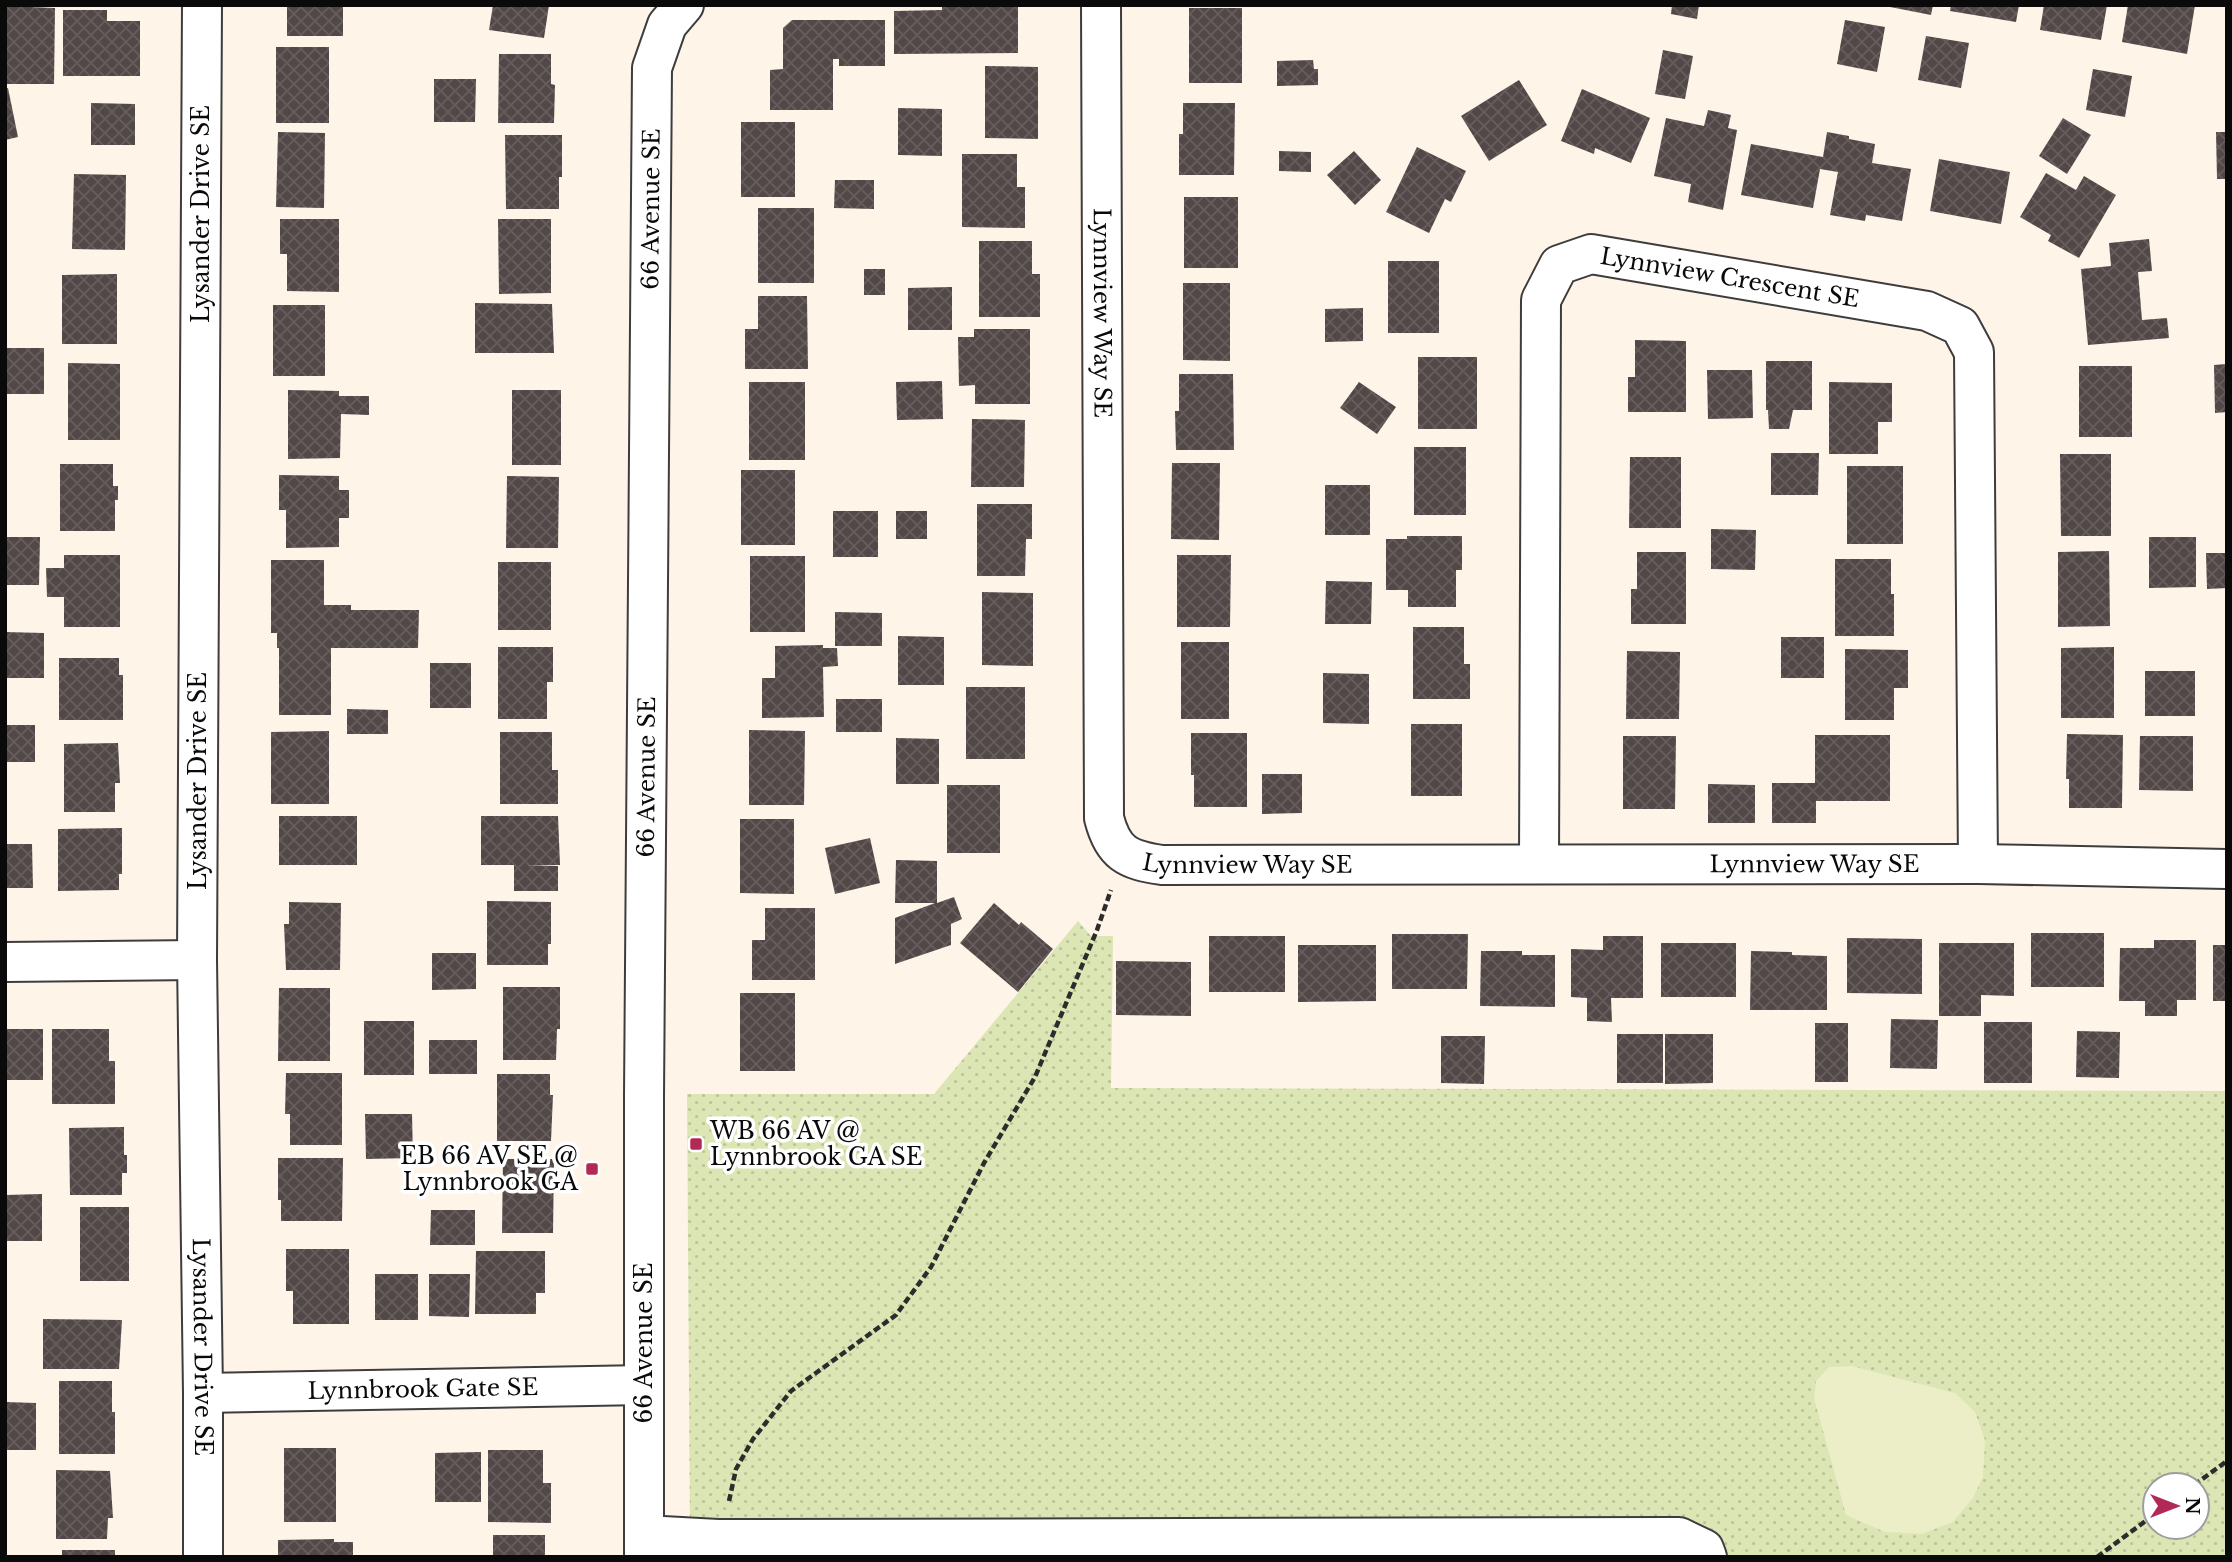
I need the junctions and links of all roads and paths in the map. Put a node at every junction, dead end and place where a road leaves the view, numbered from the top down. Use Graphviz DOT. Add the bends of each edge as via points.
graph roads {
  1 [pos="202,5"];
  2 [pos="684,5"];
  3 [pos="1101,5"];
  4 [pos="1123,853"];
  5 [pos="1539,863"];
  6 [pos="1978,864"];
  7 [pos="2227,869"];
  8 [pos="197,960"];
  9 [pos="5,962"];
  10 [pos="644,1385"];
  11 [pos="203,1392"];
  12 [pos="2227,1461"];
  13 [pos="2211,1473"];
  14 [pos="2141,1524"];
  15 [pos="718,1539"];
  16 [pos="644,1546"];
  17 [pos="203,1557"];
  18 [pos="1707,1557"];
  19 [pos="2097,1557"];
  1 -- 8 [label="street, Lysander Drive SE"];
  2 -- 10 [label="street, 66 Avenue SE" via="667,25 652,68"];
  3 -- 4 [label="street, Lynnview Way SE" via="1104,818 1110,839"];
  4 -- 5 [label="street, Lynnview Way SE" via="1139,862 1162,865"];
  4 -- 15 [label="path" via="1097,930 1035,1077 930,1267 896,1315 791,1391 760,1429 736,1469"];
  5 -- 6 [label="street, Lynnview Way SE"];
  5 -- 6 [label="street, Lynnview Crescent SE" via="1541,300 1559,265 1591,254 1927,312 1960,326 1974,352"];
  6 -- 7 [label="street, Lynnview Way SE"];
  8 -- 9 [label="street"];
  8 -- 11 [label="street, Lysander Drive SE"];
  10 -- 11 [label="street, Lynnbrook Gate SE"];
  10 -- 16 [label="street, 66 Avenue SE"];
  11 -- 17 [label="street, Lysander Drive SE"];
  12 -- 13 [label="path"];
  14 -- 19 [label="path"];
  15 -- 16 [label="street"];
  15 -- 18 [label="street" via="1679,1537 1704,1549"];
}
